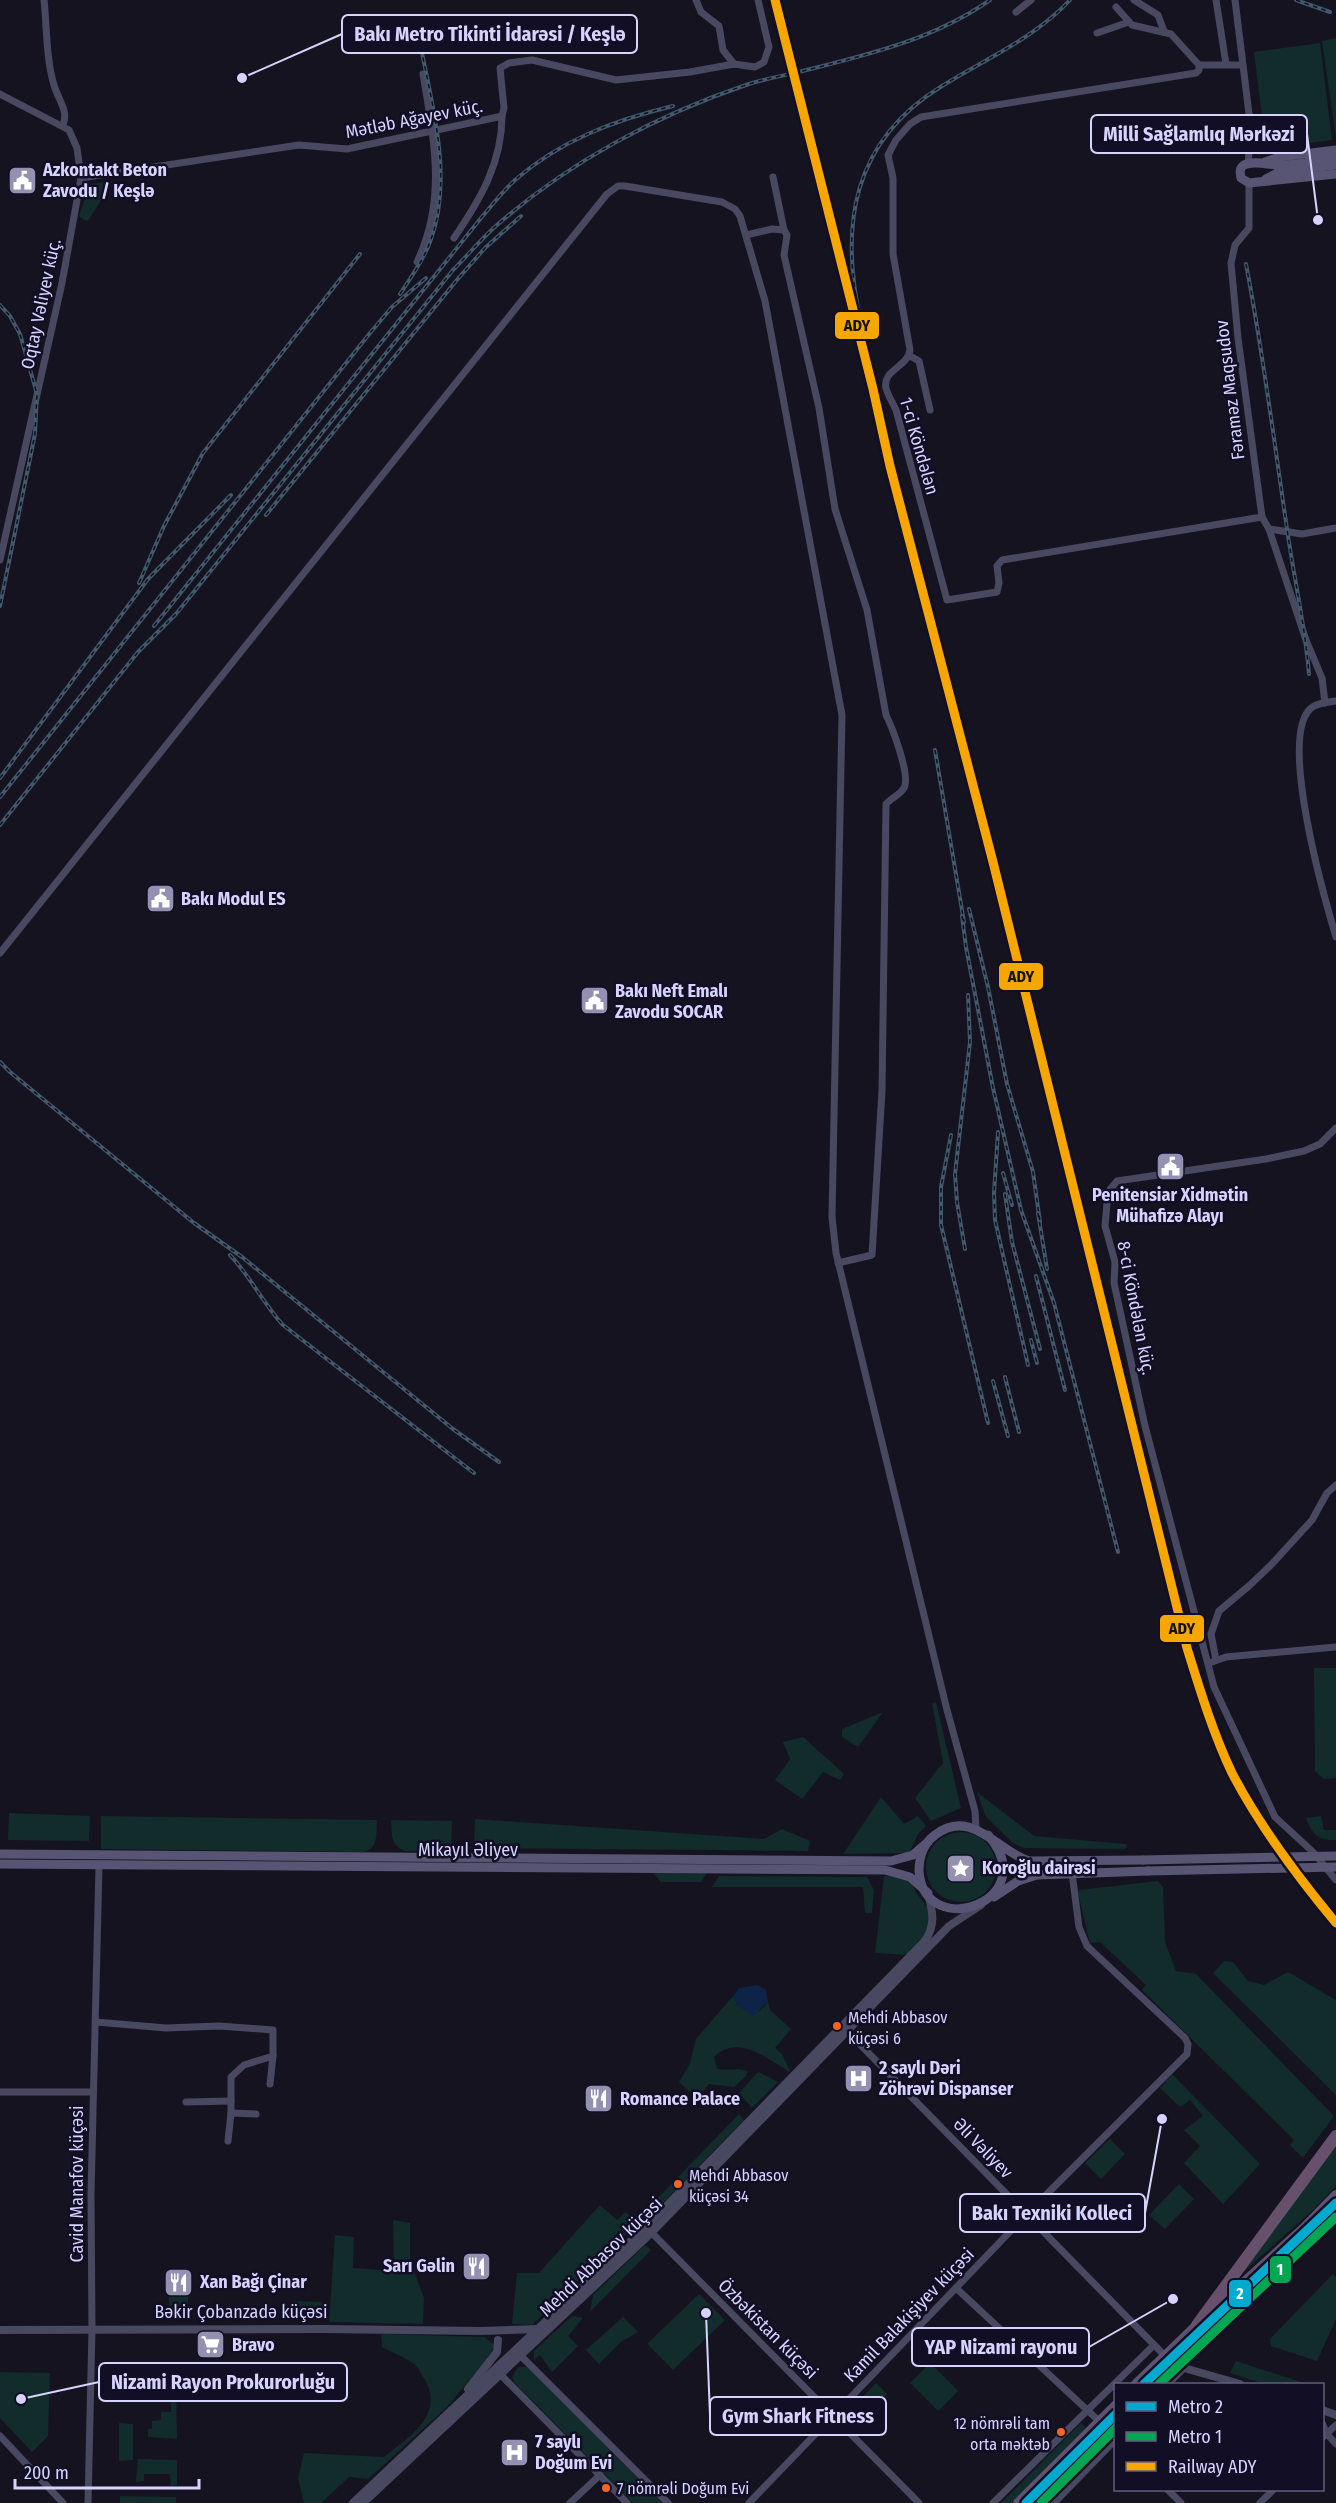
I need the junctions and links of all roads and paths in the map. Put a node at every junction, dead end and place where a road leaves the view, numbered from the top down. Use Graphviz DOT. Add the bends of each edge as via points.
graph roads {
  1 [pos="44,0"];
  2 [pos="696,0"];
  3 [pos="758,0"];
  4 [pos="1031,0"];
  5 [pos="1134,0"];
  6 [pos="1216,0"];
  7 [pos="1235,0"];
  8 [pos="1116,7"];
  9 [pos="1016,12"];
  10 [pos="1129,22"];
  11 [pos="1164,31"];
  12 [pos="1097,33"];
  13 [pos="734,64"];
  14 [pos="1226,64"];
  15 [pos="1243,64"];
  16 [pos="1199,65"];
  17 [pos="423,74"];
  18 [pos="0,94"];
  19 [pos="502,116"];
  20 [pos="63,125"];
  21 [pos="432,130"];
  22 [pos="1336,150"];
  23 [pos="1336,158"];
  24 [pos="1263,163"];
  25 [pos="1250,164"];
  26 [pos="1336,165"];
  27 [pos="1336,174"];
  28 [pos="773,177"];
  29 [pos="81,178"];
  30 [pos="1264,180"];
  31 [pos="1250,183"];
  32 [pos="784,230"];
  33 [pos="746,235"];
  34 [pos="454,238"];
  35 [pos="417,262"];
  36 [pos="910,356"];
  37 [pos="930,410"];
  38 [pos="1262,517"];
  39 [pos="1336,528"];
  40 [pos="1269,529"];
  41 [pos="0,560"];
  42 [pos="1336,701"];
  43 [pos="1325,703"];
  44 [pos="1336,938"];
  45 [pos="0,953"];
  46 [pos="1336,1128"];
  47 [pos="838,1263"];
  48 [pos="1336,1485"];
  49 [pos="1336,1647"];
  50 [pos="1216,1660"];
  51 [pos="1207,1665"];
  52 [pos="976,1828"];
  53 [pos="988,1835"];
  54 [pos="928,1842"];
  55 [pos="0,1854"];
  56 [pos="1336,1856"];
  57 [pos="0,1864"];
  58 [pos="99,1866"];
  59 [pos="1336,1867"];
  60 [pos="1072,1873"];
  61 [pos="1336,1880"];
  62 [pos="928,1893"];
  63 [pos="984,1903"];
  64 [pos="96,2022"];
  65 [pos="847,2031"];
  66 [pos="273,2056"];
  67 [pos="270,2084"];
  68 [pos="0,2092"];
  69 [pos="93,2092"];
  70 [pos="231,2101"];
  71 [pos="186,2102"];
  72 [pos="231,2113"];
  73 [pos="256,2114"];
  74 [pos="1336,2136"];
  75 [pos="228,2140"];
  76 [pos="1336,2195"];
  77 [pos="1336,2210"];
  78 [pos="1026,2215"];
  79 [pos="1320,2219"];
  80 [pos="649,2230"];
  81 [pos="956,2288"];
  82 [pos="1197,2325"];
  83 [pos="0,2330"];
  84 [pos="92,2330"];
  85 [pos="481,2331"];
  86 [pos="540,2333"];
  87 [pos="532,2336"];
  88 [pos="498,2340"];
  89 [pos="1194,2344"];
  90 [pos="1154,2345"];
  91 [pos="518,2354"];
  92 [pos="1168,2360"];
  93 [pos="501,2365"];
  94 [pos="1184,2368"];
  95 [pos="501,2375"];
  96 [pos="1139,2383"];
  97 [pos="1152,2383"];
  98 [pos="1170,2383"];
  99 [pos="1233,2383"];
  100 [pos="1114,2408"];
  101 [pos="1086,2409"];
  102 [pos="1330,2413"];
  103 [pos="446,2416"];
  104 [pos="833,2416"];
  105 [pos="1114,2421"];
  106 [pos="1336,2425"];
  107 [pos="1102,2426"];
  108 [pos="0,2436"];
  109 [pos="1325,2436"];
  110 [pos="1114,2437"];
  111 [pos="1114,2441"];
  112 [pos="1336,2444"];
  113 [pos="600,2475"];
  114 [pos="1169,2491"];
  115 [pos="1272,2491"];
  116 [pos="368,2501"];
  117 [pos="63,2503"];
  118 [pos="88,2503"];
  119 [pos="353,2503"];
  120 [pos="570,2503"];
  121 [pos="627,2503"];
  122 [pos="668,2503"];
  123 [pos="749,2503"];
  124 [pos="919,2503"];
  125 [pos="993,2503"];
  126 [pos="1018,2503"];
  127 [pos="1034,2503"];
  128 [pos="1054,2503"];
  129 [pos="1181,2503"];
  130 [pos="1260,2503"];
  1 -- 20 [label="street, Oqtay Vəliyev küç." via="51,68 65,115"];
  2 -- 13 [label="street" via="701,12 719,26 723,50"];
  3 -- 13 [label="street, Mətləb Ağayev küç." via="770,47 768,57 755,67"];
  4 -- 9 [label="street"];
  5 -- 11 [label="street" via="1158,15"];
  6 -- 14 [label="street"];
  7 -- 15 [label="street"];
  8 -- 10 [label="street"];
  10 -- 11 [label="street" via="1135,27"];
  10 -- 12 [label="street"];
  11 -- 16 [label="street" via="1175,37"];
  13 -- 19 [label="street, Mətləb Ağayev küç." via="616,81 532,60 503,64 499,71"];
  14 -- 15 [label="street"];
  14 -- 16 [label="street"];
  15 -- 25 [label="street" via="1251,130"];
  16 -- 36 [label="street" via="1196,73 921,117 910,124 888,155 893,178 892,246"];
  17 -- 21 [label="street"];
  18 -- 20 [label="street"];
  19 -- 21 [label="street, Mətləb Ağayev küç."];
  19 -- 34 [label="street" via="495,164 474,209"];
  20 -- 29 [label="street, Oqtay Vəliyev küç." via="73,135"];
  21 -- 29 [label="street, Mətləb Ağayev küç." via="347,149 307,144"];
  21 -- 35 [label="street" via="435,202 426,243"];
  22 -- 24 [label="main road" via="1279,157"];
  23 -- 24 [label="main road" via="1279,165"];
  24 -- 25 [label="main road"];
  25 -- 31 [label="main road" via="1258,173"];
  26 -- 30 [label="main road" via="1280,172"];
  27 -- 30 [label="main road"];
  28 -- 32 [label="street"];
  29 -- 41 [label="street, Oqtay Vəliyev küç." via="62,283"];
  30 -- 31 [label="main road"];
  31 -- 38 [label="street, Fəraməz Maqsudov" via="1249,228 1235,245 1230,263"];
  32 -- 33 [label="street"];
  32 -- 47 [label="street" via="784,255 819,408 836,509 867,610 885,715 907,778 904,788 886,804 882,1091 872,1255"];
  33 -- 45 [label="street" via="735,209 722,202 626,186 618,186 607,194"];
  33 -- 47 [label="street" via="765,301 842,716 832,1217"];
  36 -- 37 [label="street" via="919,361"];
  36 -- 38 [label="street, 1-ci Köndələn" via="888,375 885,386 896,410 947,600 997,592 997,566 1002,560"];
  38 -- 40 [label="street, Fəraməz Maqsudov"];
  39 -- 40 [label="street" via="1296,534"];
  40 -- 43 [label="street, Fəraməz Maqsudov" via="1322,678"];
  42 -- 43 [label="street"];
  43 -- 44 [label="street" via="1315,705 1307,713 1299,738 1299,763 1320,885"];
  46 -- 51 [label="street, 8-ci Köndələn küç." via="1311,1149 1117,1181 1108,1192 1105,1226 1115,1262 1114,1283 1148,1437"];
  47 -- 52 [label="street" via="975,1811"];
  48 -- 50 [label="street" via="1311,1520 1260,1576 1219,1611 1211,1634"];
  49 -- 50 [label="street"];
  50 -- 51 [label="street"];
  51 -- 61 [label="street, 8-ci Köndələn küç." via="1222,1706 1275,1817"];
  52 -- 53 [label="main road"];
  52 -- 54 [label="main road" via="944,1829"];
  53 -- 56 [label="main road, bridge" via="1029,1861"];
  53 -- 63 [label="main road" via="997,1845 1003,1870 994,1894"];
  54 -- 55 [label="main road, Mikayıl Əliyev" via="913,1856 891,1861"];
  54 -- 62 [label="main road" via="919,1862 922,1884"];
  57 -- 58 [label="main road, Mikayıl Əliyev"];
  58 -- 62 [label="main road, Mikayıl Əliyev" via="879,1870 910,1877"];
  58 -- 64 [label="street, Cavid Manafov küçəsi"];
  59 -- 60 [label="main road, bridge"];
  60 -- 63 [label="main road" via="1024,1879"];
  60 -- 78 [label="street, Kamil Balakişiyev küçəsi" via="1079,1927 1088,1946 1185,2038 1187,2054"];
  62 -- 63 [label="main road" via="954,1909 975,1908"];
  62 -- 80 [label="street, Mehdi Abbasov küçəsi" via="933,1918 924,1942"];
  63 -- 65 [label="street, Mehdi Abbasov küçəsi" via="949,1926"];
  64 -- 66 [label="street" via="273,2030"];
  64 -- 69 [label="street, Cavid Manafov küçəsi"];
  65 -- 78 [label="street, Əli Vəliyev"];
  65 -- 80 [label="street, Mehdi Abbasov küçəsi"];
  66 -- 67 [label="street"];
  66 -- 70 [label="street" via="244,2065 234,2073"];
  68 -- 69 [label="street"];
  69 -- 84 [label="street, Cavid Manafov küçəsi"];
  70 -- 71 [label="street"];
  70 -- 72 [label="street"];
  72 -- 73 [label="street"];
  72 -- 75 [label="street"];
  74 -- 82 [label="highway"];
  76 -- 79 [label="main road"];
  77 -- 79 [label="main road"];
  78 -- 81 [label="street, Kamil Balakişiyev küçəsi"];
  78 -- 90 [label="street, Əli Vəliyev"];
  79 -- 82 [label="main road"];
  79 -- 89 [label="main road"];
  80 -- 86 [label="street, Mehdi Abbasov küçəsi"];
  80 -- 104 [label="street, Özbəkistan küçəsi"];
  81 -- 101 [label="street"];
  81 -- 104 [label="street, Kamil Balakişiyev küçəsi"];
  82 -- 92 [label="main road"];
  83 -- 84 [label="street, Bəkir Çobanzadə küçəsi"];
  84 -- 85 [label="street, Bəkir Çobanzadə küçəsi"];
  84 -- 118 [label="street, Cavid Manafov küçəsi"];
  85 -- 86 [label="street"];
  85 -- 87 [label="street"];
  85 -- 88 [label="street"];
  86 -- 87 [label="street"];
  86 -- 91 [label="street, Mehdi Abbasov küçəsi"];
  87 -- 91 [label="street, Mehdi Abbasov küçəsi"];
  88 -- 93 [label="street"];
  88 -- 103 [label="street" via="494,2356"];
  89 -- 92 [label="main road"];
  89 -- 94 [label="street"];
  90 -- 92 [label="street, Əli Vəliyev"];
  90 -- 101 [label="street"];
  91 -- 93 [label="street, Mehdi Abbasov küçəsi"];
  91 -- 95 [label="street, Mehdi Abbasov küçəsi"];
  91 -- 122 [label="street"];
  92 -- 94 [label="street"];
  92 -- 96 [label="main road"];
  92 -- 97 [label="main road"];
  93 -- 95 [label="street"];
  93 -- 103 [label="street, Mehdi Abbasov küçəsi"];
  94 -- 98 [label="street"];
  94 -- 99 [label="street"];
  95 -- 113 [label="street"];
  95 -- 116 [label="street, Mehdi Abbasov küçəsi"];
  100 -- 107 [label="main road"];
  101 -- 107 [label="street"];
  101 -- 125 [label="street"];
  102 -- 109 [label="street"];
  103 -- 119 [label="street, Mehdi Abbasov küçəsi"];
  104 -- 123 [label="street, Kamil Balakişiyev küçəsi"];
  104 -- 124 [label="street, Özbəkistan küçəsi"];
  105 -- 107 [label="main road"];
  106 -- 109 [label="street"];
  107 -- 110 [label="street"];
  107 -- 126 [label="main road"];
  107 -- 127 [label="main road"];
  108 -- 117 [label="street"];
  109 -- 112 [label="street"];
  111 -- 128 [label="street"];
  113 -- 120 [label="street"];
  113 -- 121 [label="street"];
  114 -- 129 [label="street"];
  115 -- 130 [label="street"];
}
